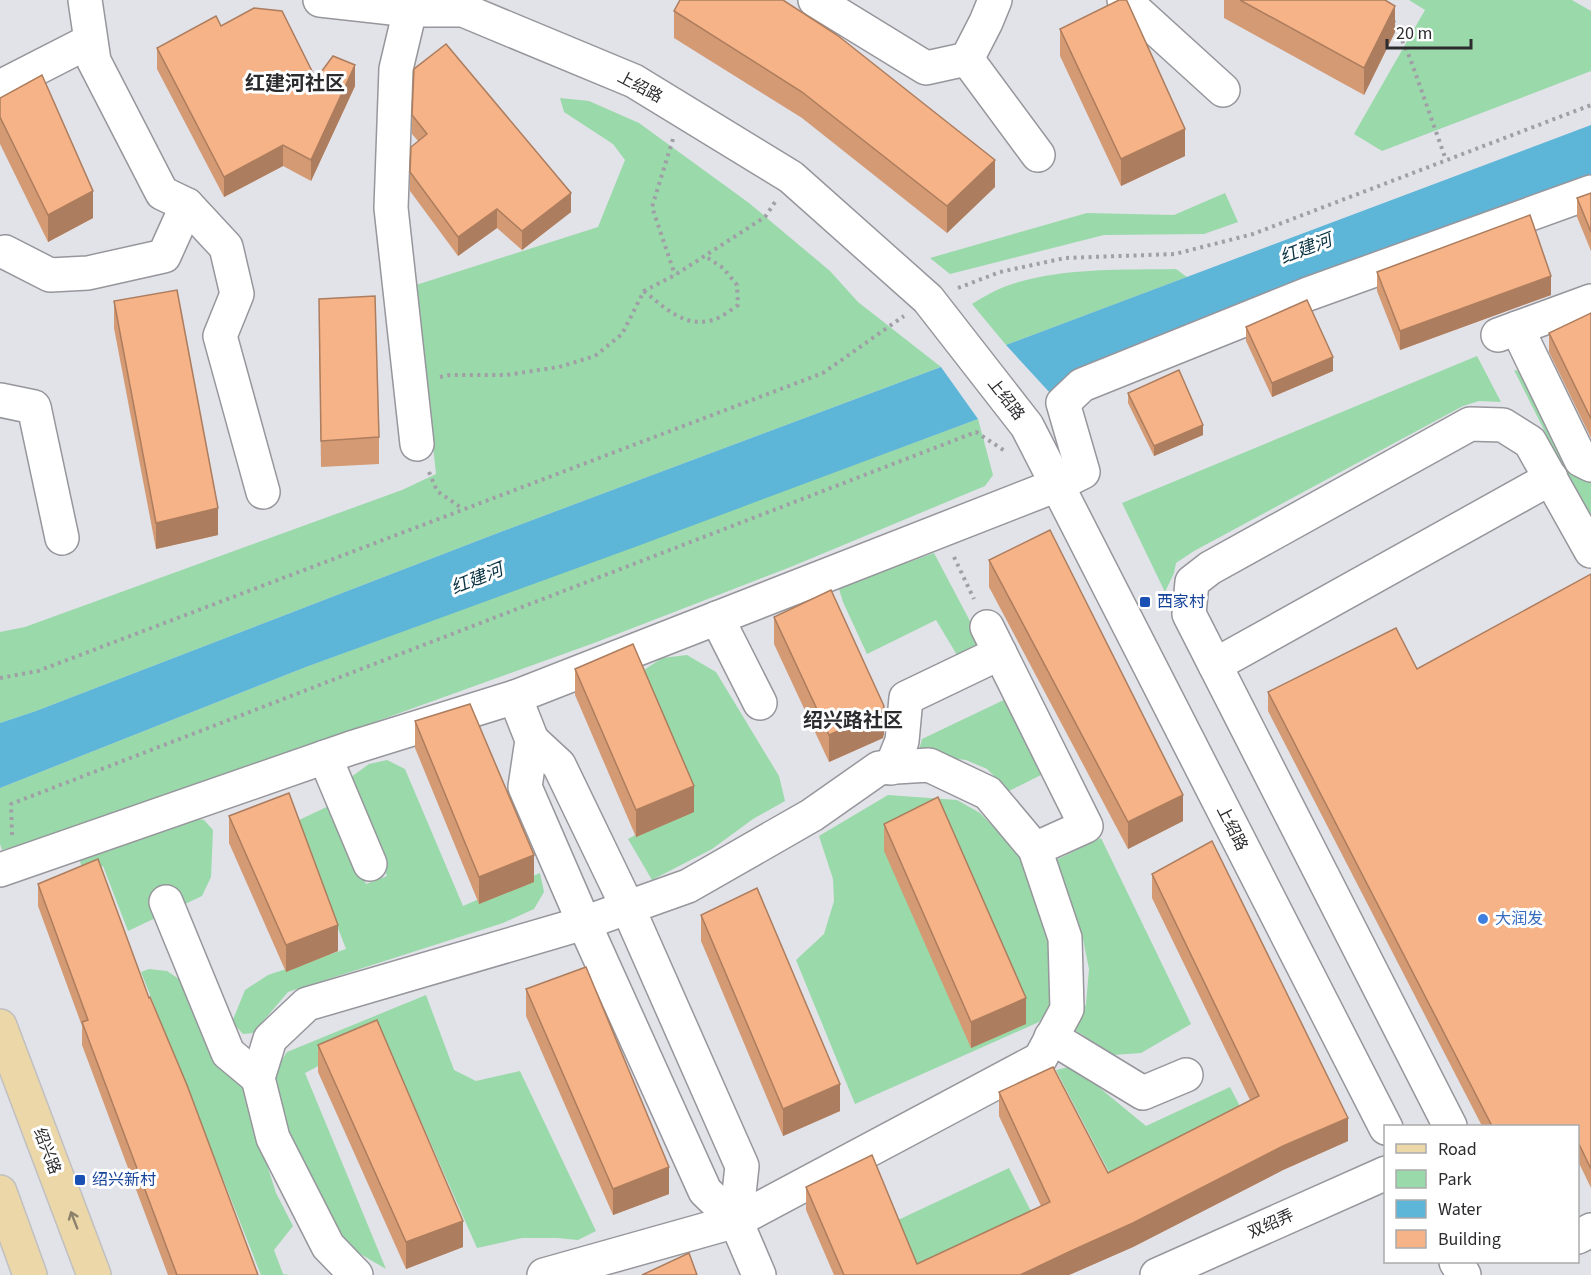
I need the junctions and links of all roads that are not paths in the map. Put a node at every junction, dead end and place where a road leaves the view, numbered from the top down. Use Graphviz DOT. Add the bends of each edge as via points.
graph roads {
  1 [pos="84,0"];
  2 [pos="320,0"];
  3 [pos="815,0"];
  4 [pos="995,0"];
  5 [pos="1124,0"];
  6 [pos="463,5"];
  7 [pos="410,10"];
  8 [pos="90,41"];
  9 [pos="968,59"];
  10 [pos="0,87"];
  11 [pos="1223,90"];
  12 [pos="1038,155"];
  13 [pos="1591,192"];
  14 [pos="187,205"];
  15 [pos="2,245"];
  16 [pos="1591,301"];
  17 [pos="0,400"];
  18 [pos="417,444"];
  19 [pos="1591,465"];
  20 [pos="1551,478"];
  21 [pos="1057,485"];
  22 [pos="263,492"];
  23 [pos="62,538"];
  24 [pos="1591,551"];
  25 [pos="717,618"];
  26 [pos="1215,665"];
  27 [pos="515,697"];
  28 [pos="760,703"];
  29 [pos="531,740"];
  30 [pos="325,757"];
  31 [pos="891,768"];
  32 [pos="1035,849"];
  33 [pos="370,864"];
  34 [pos="6,867"];
  35 [pos="166,902"];
  36 [pos="628,908"];
  37 [pos="584,923"];
  38 [pos="0,1026"];
  39 [pos="1051,1037"];
  40 [pos="1186,1075"];
  41 [pos="258,1078"];
  42 [pos="1384,1125"];
  43 [pos="1449,1125"];
  44 [pos="1384,1174"];
  45 [pos="0,1192"];
  46 [pos="736,1221"];
  47 [pos="30,1275"];
  48 [pos="94,1275"];
  49 [pos="356,1275"];
  50 [pos="544,1275"];
  51 [pos="759,1275"];
  52 [pos="1156,1275"];
  1 -- 8 [label="street"];
  2 -- 7 [label="street, 上绍路"];
  3 -- 9 [label="street" via="926,68"];
  4 -- 9 [label="street"];
  5 -- 11 [label="street"];
  6 -- 7 [label="street, 上绍路"];
  6 -- 21 [label="street, 上绍路" via="634,81 791,177 928,299 1027,426"];
  7 -- 18 [label="street" via="396,69 391,208"];
  8 -- 10 [label="street"];
  8 -- 14 [label="street" via="94,61 162,193"];
  9 -- 12 [label="street"];
  13 -- 21 [label="street" via="1308,294 1082,385 1063,403 1083,472"];
  14 -- 15 [label="street" via="164,256 88,273 50,275"];
  14 -- 22 [label="street" via="226,247 237,294 220,336"];
  16 -- 19 [label="street" via="1506,332 1581,459"];
  17 -- 23 [label="street" via="34,407"];
  20 -- 24 [label="street"];
  20 -- 26 [label="street"];
  20 -- 26 [label="street" via="1530,442 1503,425 1470,424 1220,562 1192,582 1189,614"];
  21 -- 25 [label="street"];
  21 -- 42 [label="street, 上绍路"];
  25 -- 27 [label="street"];
  25 -- 28 [label="street"];
  26 -- 43 [label="street"];
  27 -- 29 [label="street"];
  27 -- 30 [label="street"];
  29 -- 36 [label="street" via="559,765"];
  29 -- 37 [label="street" via="525,787"];
  30 -- 33 [label="street"];
  30 -- 34 [label="street"];
  31 -- 32 [label="street" via="929,765 988,793"];
  31 -- 32 [label="street" via="902,741 906,698 993,640 1086,826"];
  31 -- 36 [label="street" via="879,768 812,815 688,886"];
  32 -- 39 [label="street" via="1065,938 1067,1009"];
  35 -- 41 [label="street" via="228,1053"];
  36 -- 37 [label="street"];
  36 -- 46 [label="street" via="742,1166"];
  37 -- 41 [label="street" via="307,1004 270,1039"];
  37 -- 46 [label="street" via="705,1191"];
  48 -- 38 [label="main road, 绍兴路, one-way"];
  39 -- 40 [label="street" via="1143,1093"];
  39 -- 46 [label="street" via="1040,1059"];
  41 -- 49 [label="street" via="273,1138 328,1246"];
  44 -- 52 [label="street, 双绍弄"];
  45 -- 47 [label="main road"];
  46 -- 50 [label="street"];
  46 -- 51 [label="street"];
}
